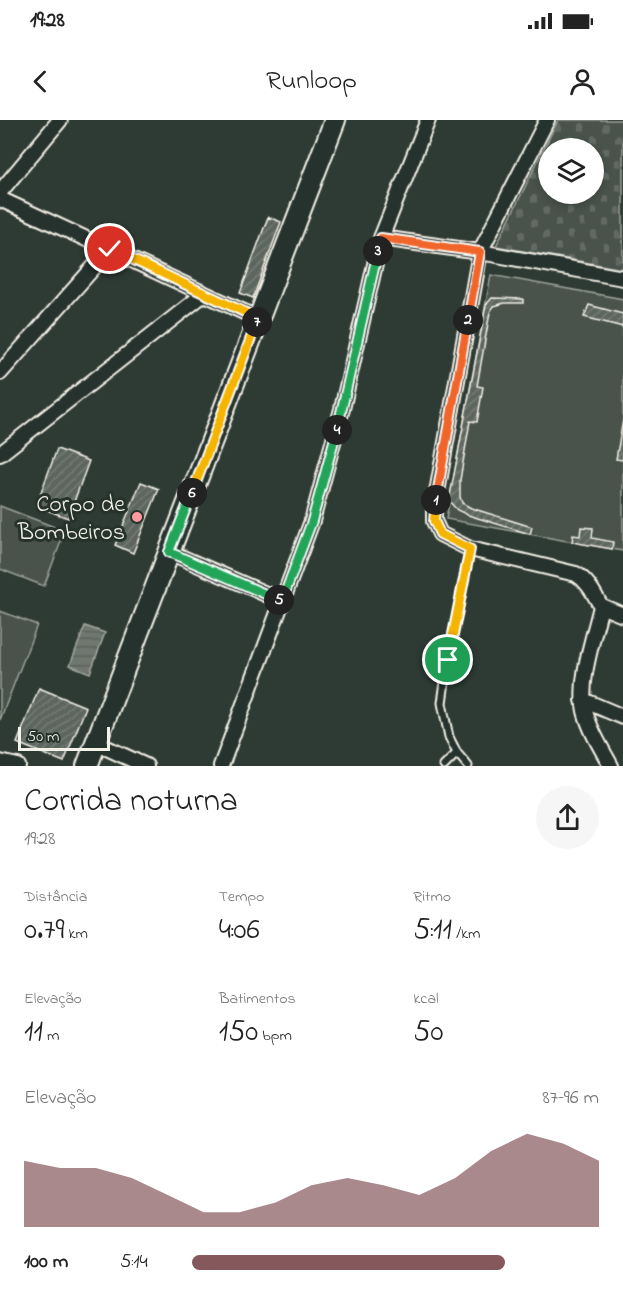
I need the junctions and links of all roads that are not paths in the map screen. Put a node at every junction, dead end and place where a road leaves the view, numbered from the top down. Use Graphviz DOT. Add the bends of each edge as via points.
graph roads {
  1 [pos="60,120"];
  2 [pos="333,120"];
  3 [pos="428,120"];
  4 [pos="547,120"];
  5 [pos="0,192"];
  6 [pos="0,199"];
  7 [pos="381,238"];
  8 [pos="110,249"];
  9 [pos="480,252"];
  10 [pos="623,278"];
  11 [pos="204,294"];
  12 [pos="259,319"];
  13 [pos="0,373"];
  14 [pos="0,454"];
  15 [pos="470,549"];
  16 [pos="169,552"];
  17 [pos="282,601"];
  18 [pos="601,606"];
  19 [pos="623,615"];
  20 [pos="583,700"];
  21 [pos="623,717"];
  22 [pos="96,742"];
  23 [pos="457,753"];
  24 [pos="0,762"];
  25 [pos="18,766"];
  26 [pos="87,766"];
  27 [pos="146,766"];
  28 [pos="221,766"];
  29 [pos="444,766"];
  30 [pos="468,766"];
  31 [pos="611,766"];
  1 -- 5 [label="street"];
  2 -- 12 [label="main road"];
  3 -- 7 [label="street"];
  4 -- 9 [label="street"];
  6 -- 8 [label="street"];
  7 -- 9 [label="street"];
  7 -- 17 [label="street" via="312,521"];
  8 -- 11 [label="street"];
  8 -- 13 [label="street"];
  9 -- 10 [label="street"];
  9 -- 15 [label="street" via="434,508 440,534"];
  11 -- 12 [label="street"];
  11 -- 14 [label="street"];
  12 -- 16 [label="main road"];
  15 -- 18 [label="street" via="576,574 583,578"];
  15 -- 23 [label="lane" via="442,703 449,737"];
  16 -- 17 [label="street"];
  16 -- 22 [label="main road"];
  17 -- 28 [label="street"];
  18 -- 19 [label="street"];
  18 -- 20 [label="street"];
  20 -- 21 [label="street"];
  20 -- 31 [label="street" via="590,727"];
  22 -- 26 [label="main road"];
  22 -- 27 [label="street"];
  23 -- 29 [label="lane"];
  23 -- 30 [label="lane"];
  24 -- 25 [label="street"];
}
